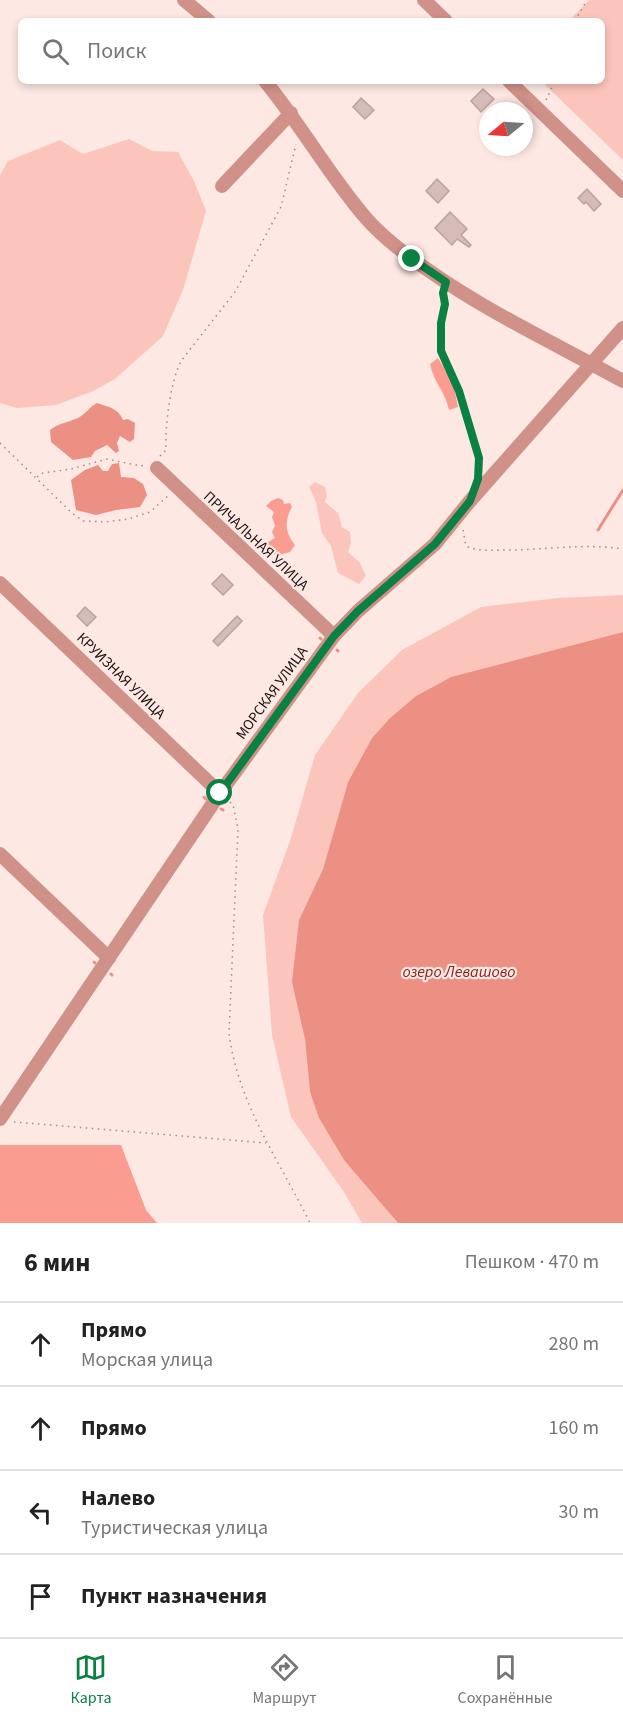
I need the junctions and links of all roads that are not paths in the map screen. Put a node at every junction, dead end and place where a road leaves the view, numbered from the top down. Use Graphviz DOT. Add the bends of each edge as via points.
graph roads {
  1 [pos="184,0"];
  2 [pos="424,0"];
  3 [pos="205,18"];
  4 [pos="443,18"];
  5 [pos="267,84"];
  6 [pos="512,84"];
  7 [pos="291,114"];
  8 [pos="222,186"];
  9 [pos="623,191"];
  10 [pos="623,328"];
  11 [pos="590,363"];
  12 [pos="623,381"];
  13 [pos="156,465"];
  14 [pos="0,583"];
  15 [pos="334,636"];
  16 [pos="220,793"];
  17 [pos="0,854"];
  18 [pos="109,958"];
  19 [pos="2,1120"];
  1 -- 3 [label="street"];
  2 -- 4 [label="street"];
  5 -- 7 [label="street"];
  6 -- 9 [label="street"];
  7 -- 8 [label="street"];
  7 -- 11 [label="street" via="366,218 412,259 472,300"];
  10 -- 11 [label="street, МОРСКАЯ УЛИЦА"];
  11 -- 12 [label="street"];
  11 -- 15 [label="street, МОРСКАЯ УЛИЦА" via="435,544"];
  13 -- 15 [label="street, ПРИЧАЛЬНАЯ УЛИЦА"];
  14 -- 16 [label="street, КРУИЗНАЯ УЛИЦА"];
  15 -- 16 [label="street, МОРСКАЯ УЛИЦА"];
  16 -- 18 [label="street, МОРСКАЯ УЛИЦА"];
  17 -- 18 [label="street"];
  18 -- 19 [label="street, МОРСКАЯ УЛИЦА"];
}
